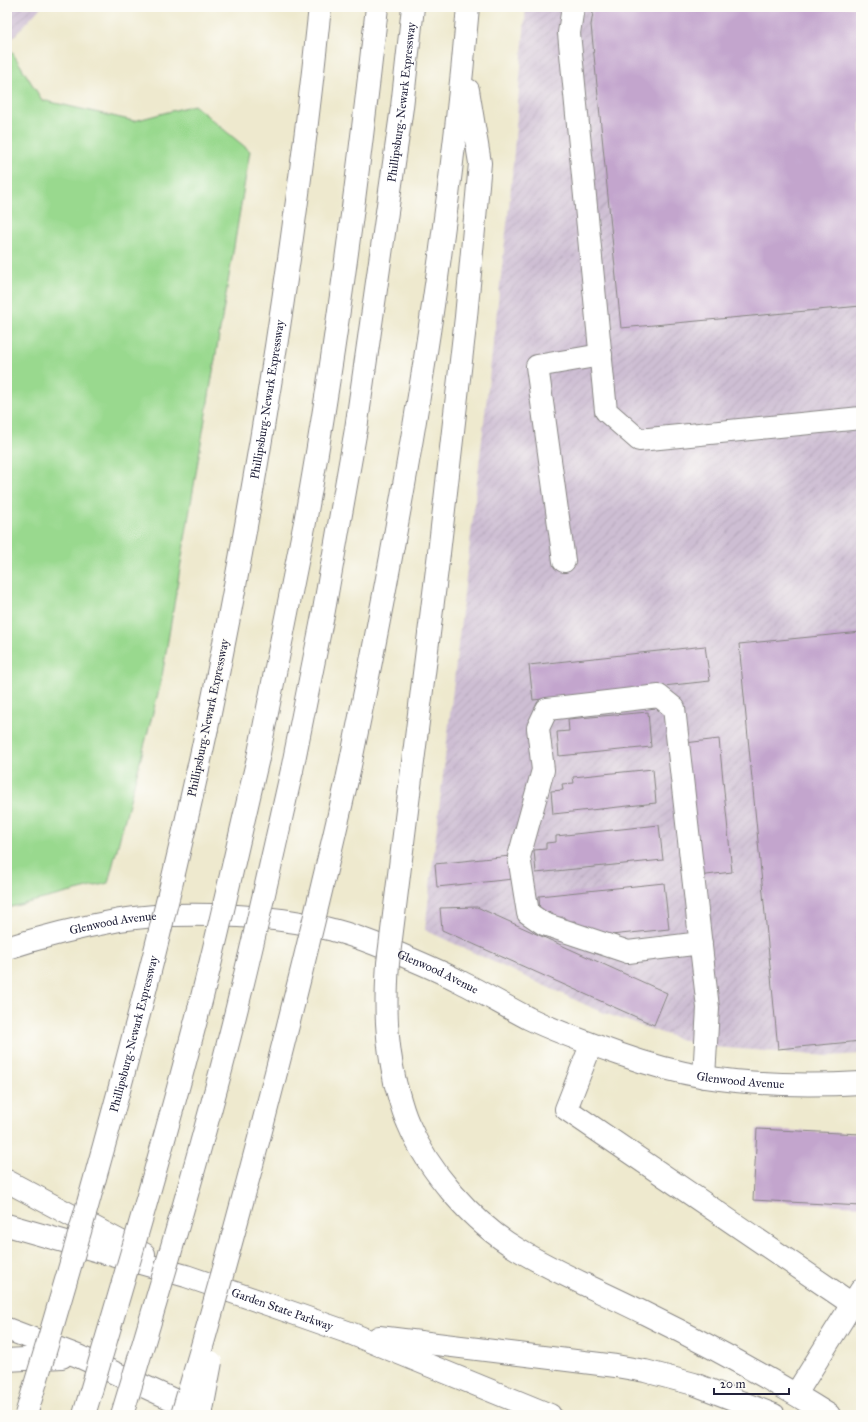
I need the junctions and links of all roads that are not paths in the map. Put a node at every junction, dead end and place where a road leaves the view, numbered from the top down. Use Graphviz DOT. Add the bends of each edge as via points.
graph roads {
  1 [pos="320,7"];
  2 [pos="377,7"];
  3 [pos="413,7"];
  4 [pos="468,7"];
  5 [pos="573,7"];
  6 [pos="463,63"];
  7 [pos="601,355"];
  8 [pos="861,418"];
  9 [pos="564,561"];
  10 [pos="701,943"];
  11 [pos="7,948"];
  12 [pos="591,1045"];
  13 [pos="704,1077"];
  14 [pos="861,1083"];
  15 [pos="7,1181"];
  16 [pos="7,1225"];
  17 [pos="234,1233"];
  18 [pos="186,1276"];
  19 [pos="857,1297"];
  20 [pos="7,1329"];
  21 [pos="350,1334"];
  22 [pos="78,1356"];
  23 [pos="7,1360"];
  24 [pos="796,1394"];
  25 [pos="26,1415"];
  26 [pos="84,1415"];
  27 [pos="122,1415"];
  28 [pos="182,1415"];
  29 [pos="201,1415"];
  30 [pos="207,1415"];
  31 [pos="550,1415"];
  32 [pos="774,1415"];
  33 [pos="829,1415"];
  1 -- 25 [label="main road, Phillipsburg-Newark Expressway, bridge" via="294,228 256,469 223,651 184,832 142,1004 95,1180"];
  2 -- 26 [label="main road, bridge" via="360,154 305,520 258,758 224,909 179,1084"];
  3 -- 27 [label="main road, Phillipsburg-Newark Expressway, bridge" via="402,107 356,429 292,770 227,1048"];
  4 -- 6 [label="main road"];
  5 -- 7 [label="main road" via="569,33"];
  6 -- 17 [label="main road, bridge" via="435,287 406,473 379,622 348,780 283,1051"];
  6 -- 24 [label="main road, bridge" via="480,163 465,325 439,553 388,963 387,1035 395,1082 408,1123 429,1162 453,1194 497,1236 557,1271 692,1337"];
  7 -- 8 [label="main road" via="606,411 640,440"];
  7 -- 9 [label="main road" via="537,366"];
  10 -- 10 [label="main road" via="674,708 659,696 547,709 538,728 543,770 519,858 528,914 544,924 628,952"];
  10 -- 13 [label="main road" via="708,1008"];
  11 -- 12 [label="main road, Glenwood Avenue" via="38,938 148,916 242,915 282,919 334,930 392,951 458,980 528,1018"];
  12 -- 13 [label="main road, Glenwood Avenue" via="655,1066"];
  12 -- 19 [label="main road" via="566,1109"];
  13 -- 14 [label="main road, Glenwood Avenue" via="786,1084"];
  15 -- 18 [label="main road"];
  16 -- 18 [label="main road, Garden State Parkway"];
  17 -- 28 [label="main road, bridge"];
  17 -- 29 [label="main road, bridge"];
  18 -- 21 [label="main road, Garden State Parkway"];
  19 -- 24 [label="main road"];
  20 -- 22 [label="main road"];
  21 -- 31 [label="main road, Garden State Parkway"];
  21 -- 32 [label="main road" via="646,1371 694,1384"];
  22 -- 23 [label="main road"];
  22 -- 30 [label="main road"];
  24 -- 33 [label="main road"];
}
